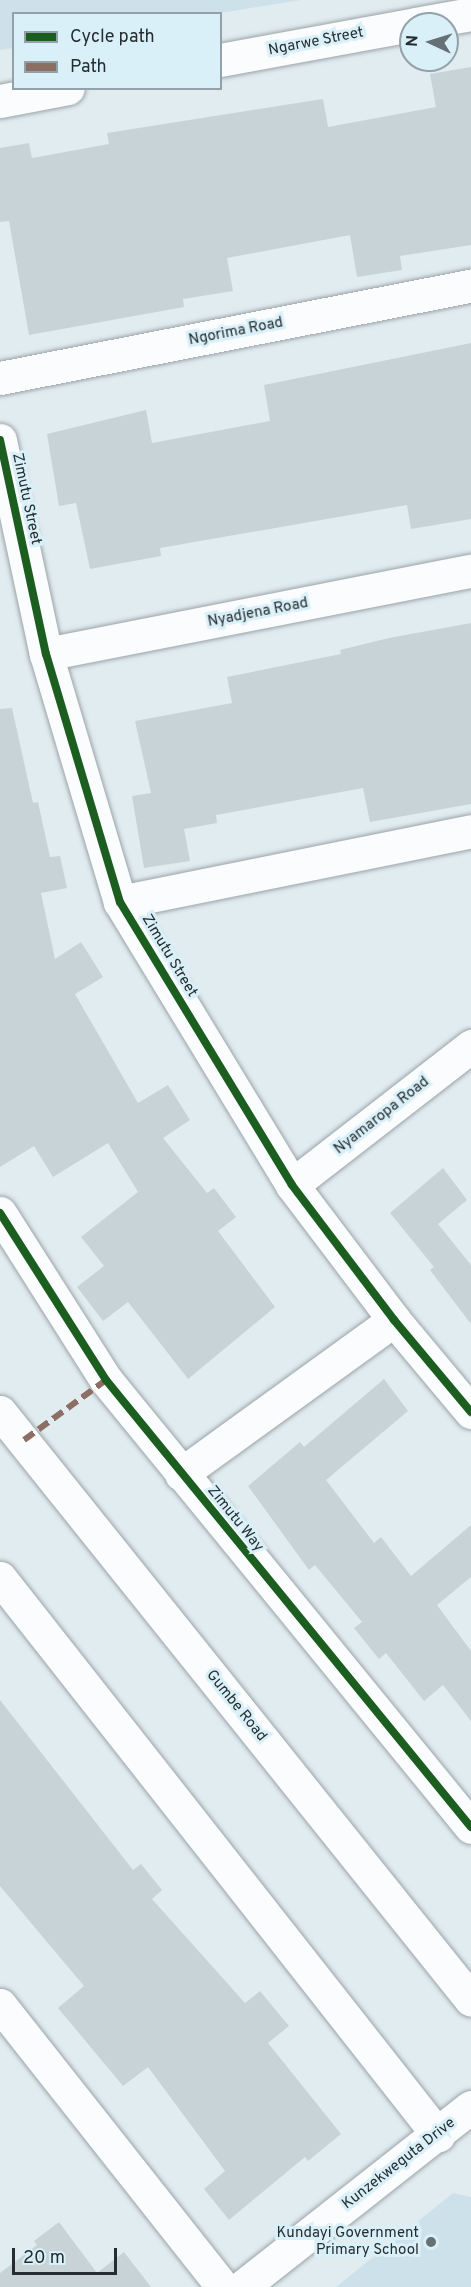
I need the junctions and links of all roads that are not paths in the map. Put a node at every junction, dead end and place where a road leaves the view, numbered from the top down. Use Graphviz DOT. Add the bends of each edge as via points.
graph roads {
  1 [pos="399,27"];
  2 [pos="222,60"];
  3 [pos="58,90"];
  4 [pos="0,101"];
  5 [pos="471,286"];
  6 [pos="0,378"];
  7 [pos="0,441"];
  8 [pos="471,572"];
  9 [pos="46,654"];
  10 [pos="471,831"];
  11 [pos="120,902"];
  12 [pos="471,1046"];
  13 [pos="292,1185"];
  14 [pos="0,1213"];
  15 [pos="394,1320"];
  16 [pos="467,1400"];
  17 [pos="0,1412"];
  18 [pos="181,1474"];
  19 [pos="0,1578"];
  20 [pos="471,1827"];
  21 [pos="471,2000"];
  22 [pos="0,2005"];
  23 [pos="471,2107"];
  24 [pos="438,2134"];
  25 [pos="223,2287"];
  26 [pos="242,2287"];
  1 -- 2 [label="street, Ngarwe Street"];
  3 -- 4 [label="street"];
  5 -- 6 [label="street, Ngorima Road"];
  7 -- 9 [label="street, Zimutu Street"];
  8 -- 9 [label="street, Nyadjena Road"];
  9 -- 11 [label="street, Zimutu Street"];
  10 -- 11 [label="street"];
  11 -- 13 [label="street, Zimutu Street"];
  12 -- 13 [label="street, Nyamaropa Road"];
  13 -- 15 [label="street, Zimutu Street"];
  14 -- 18 [label="street, Zimutu Way" via="106,1380"];
  15 -- 16 [label="street, Zimutu Street"];
  15 -- 18 [label="street"];
  17 -- 21 [label="street, Gumbe Road"];
  18 -- 20 [label="street, Zimutu Way"];
  19 -- 24 [label="street"];
  22 -- 25 [label="street"];
  23 -- 24 [label="street, Kunzekweguta Drive"];
  24 -- 26 [label="street, Kunzekweguta Drive"];
}
